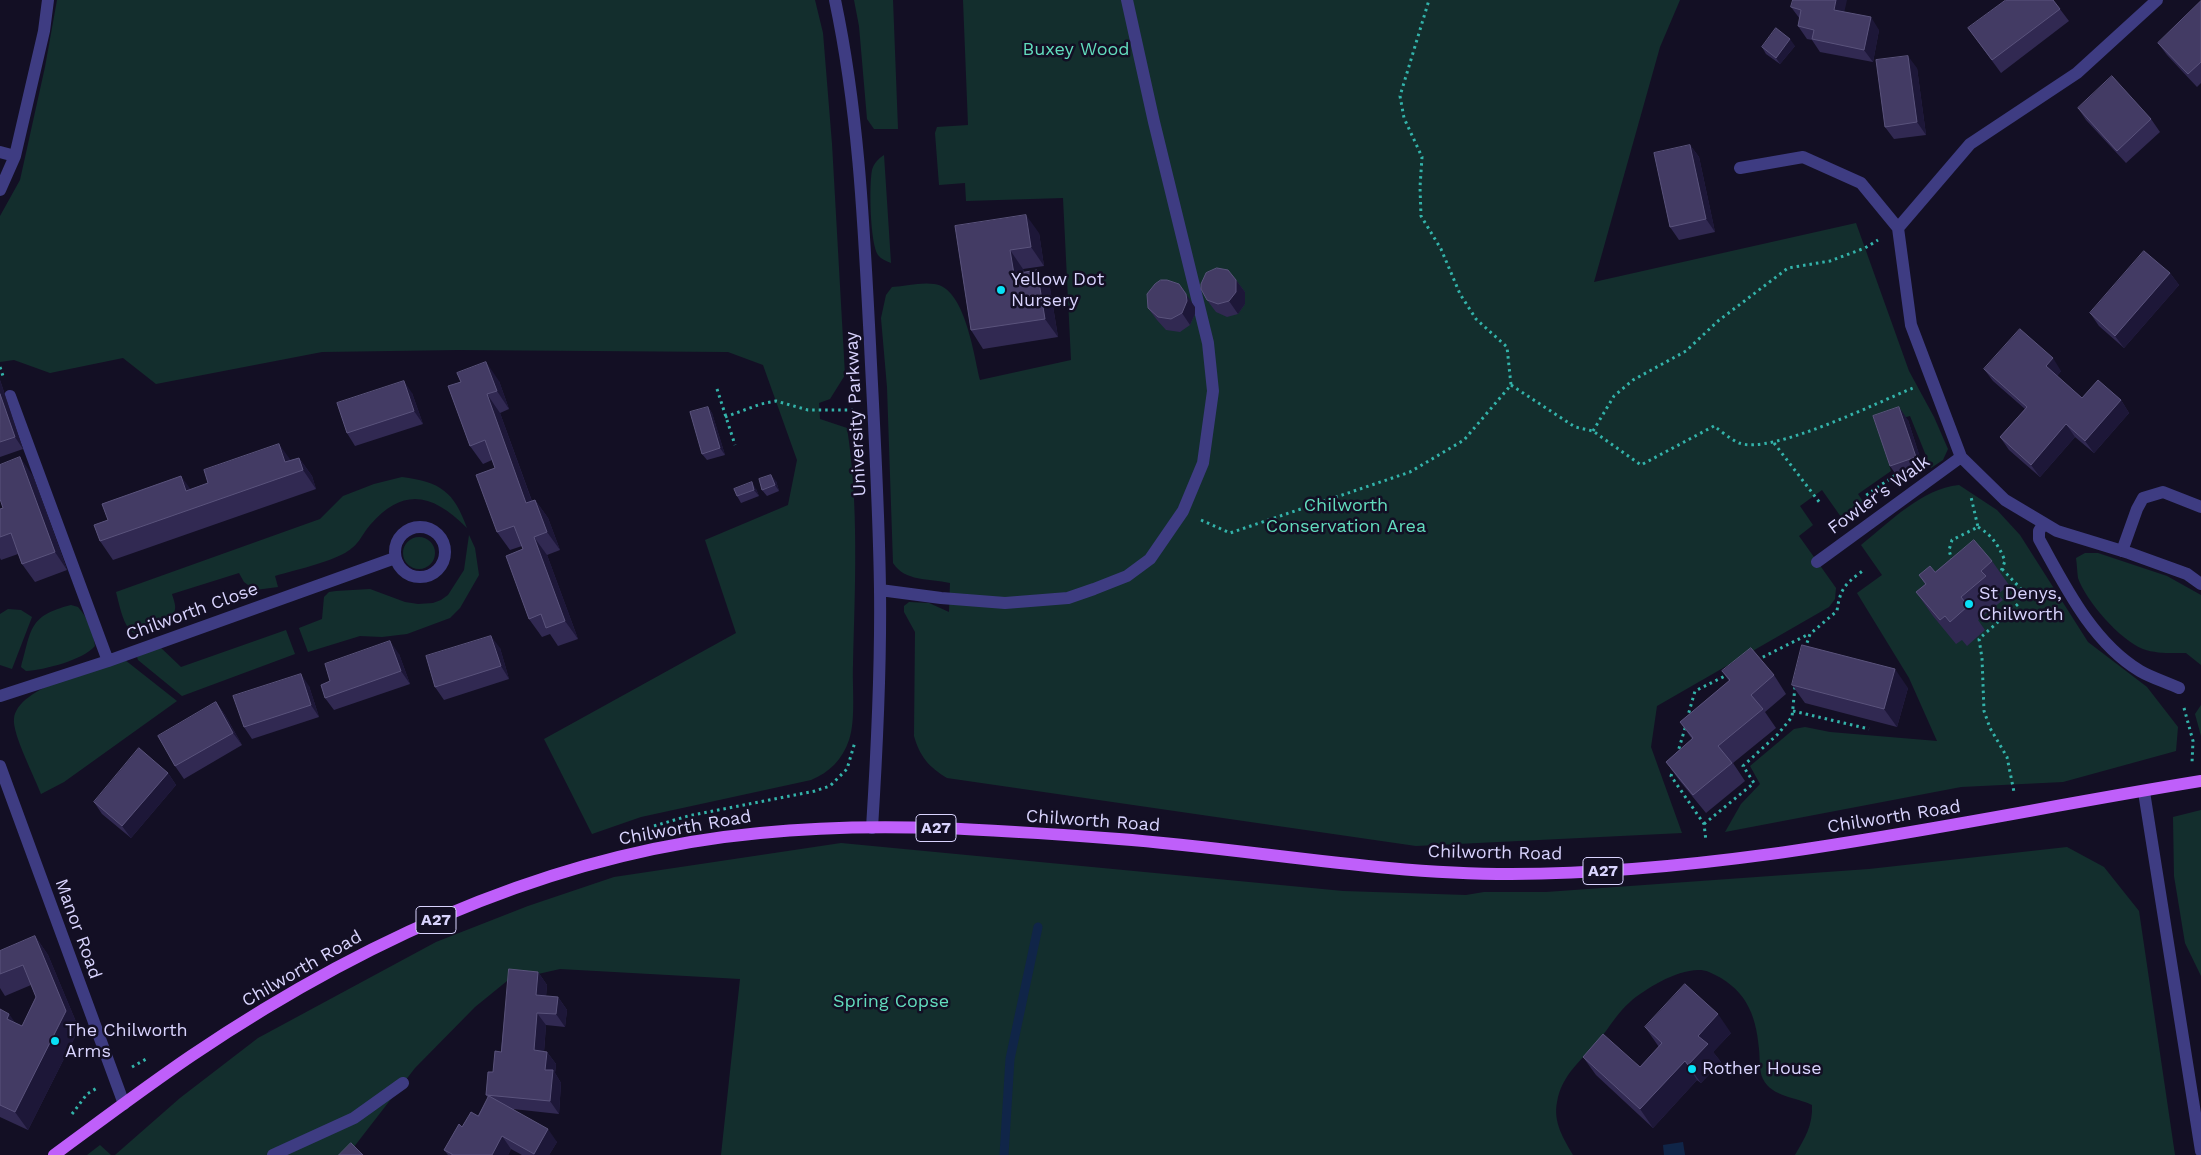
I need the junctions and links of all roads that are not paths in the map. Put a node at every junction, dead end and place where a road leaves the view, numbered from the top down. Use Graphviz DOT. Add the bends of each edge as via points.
graph roads {
  1 [pos="48,0"];
  2 [pos="835,0"];
  3 [pos="1127,0"];
  4 [pos="2157,0"];
  5 [pos="0,152"];
  6 [pos="15,156"];
  7 [pos="1740,168"];
  8 [pos="0,190"];
  9 [pos="1898,228"];
  10 [pos="10,396"];
  11 [pos="1961,457"];
  12 [pos="2201,507"];
  13 [pos="2044,523"];
  14 [pos="2122,551"];
  15 [pos="395,558"];
  16 [pos="1817,562"];
  17 [pos="2201,584"];
  18 [pos="880,590"];
  19 [pos="108,661"];
  20 [pos="2179,688"];
  21 [pos="0,696"];
  22 [pos="0,766"];
  23 [pos="2196,782"];
  24 [pos="2144,792"];
  25 [pos="872,828"];
  26 [pos="403,1083"];
  27 [pos="124,1104"];
  28 [pos="2201,1151"];
  29 [pos="54,1155"];
  30 [pos="273,1155"];
  1 -- 6 [label="street" via="44,31"];
  2 -- 18 [label="street, University Parkway" via="857,142 874,410"];
  3 -- 18 [label="street" via="1208,343 1213,391 1203,464 1183,511 1150,559 1127,576 1068,598 1005,603"];
  4 -- 9 [label="street" via="2077,73 1970,144"];
  5 -- 6 [label="street"];
  6 -- 8 [label="street"];
  7 -- 9 [label="street" via="1803,157 1861,183"];
  9 -- 11 [label="street" via="1910,325"];
  10 -- 19 [label="street"];
  11 -- 13 [label="street" via="2005,500"];
  11 -- 16 [label="street, Fowler's Walk"];
  12 -- 14 [label="street" via="2163,492 2143,498"];
  13 -- 14 [label="street" via="2057,531"];
  13 -- 20 [label="street" via="2039,539 2093,628 2110,647 2141,671"];
  14 -- 17 [label="street" via="2187,574"];
  15 -- 15 [label="street" via="396,541 409,529 425,527 434,530 444,544 440,567 427,577 419,578 403,572"];
  15 -- 19 [label="street, Chilworth Close"];
  18 -- 25 [label="street, University Parkway" via="878,742"];
  19 -- 21 [label="street, Chilworth Close"];
  22 -- 27 [label="street, Manor Road"];
  23 -- 24 [label="main road, Chilworth Road / A27"];
  24 -- 25 [label="main road, Chilworth Road / A27" via="1870,839 1708,862 1588,872 1459,872 1321,862 1128,840 950,828"];
  24 -- 28 [label="street"];
  25 -- 27 [label="main road, Chilworth Road / A27" via="760,833 698,840 574,868 522,885 410,931 351,960 201,1050"];
  26 -- 30 [label="street" via="354,1118"];
  27 -- 29 [label="main road, Chilworth Road / A27"];
}
